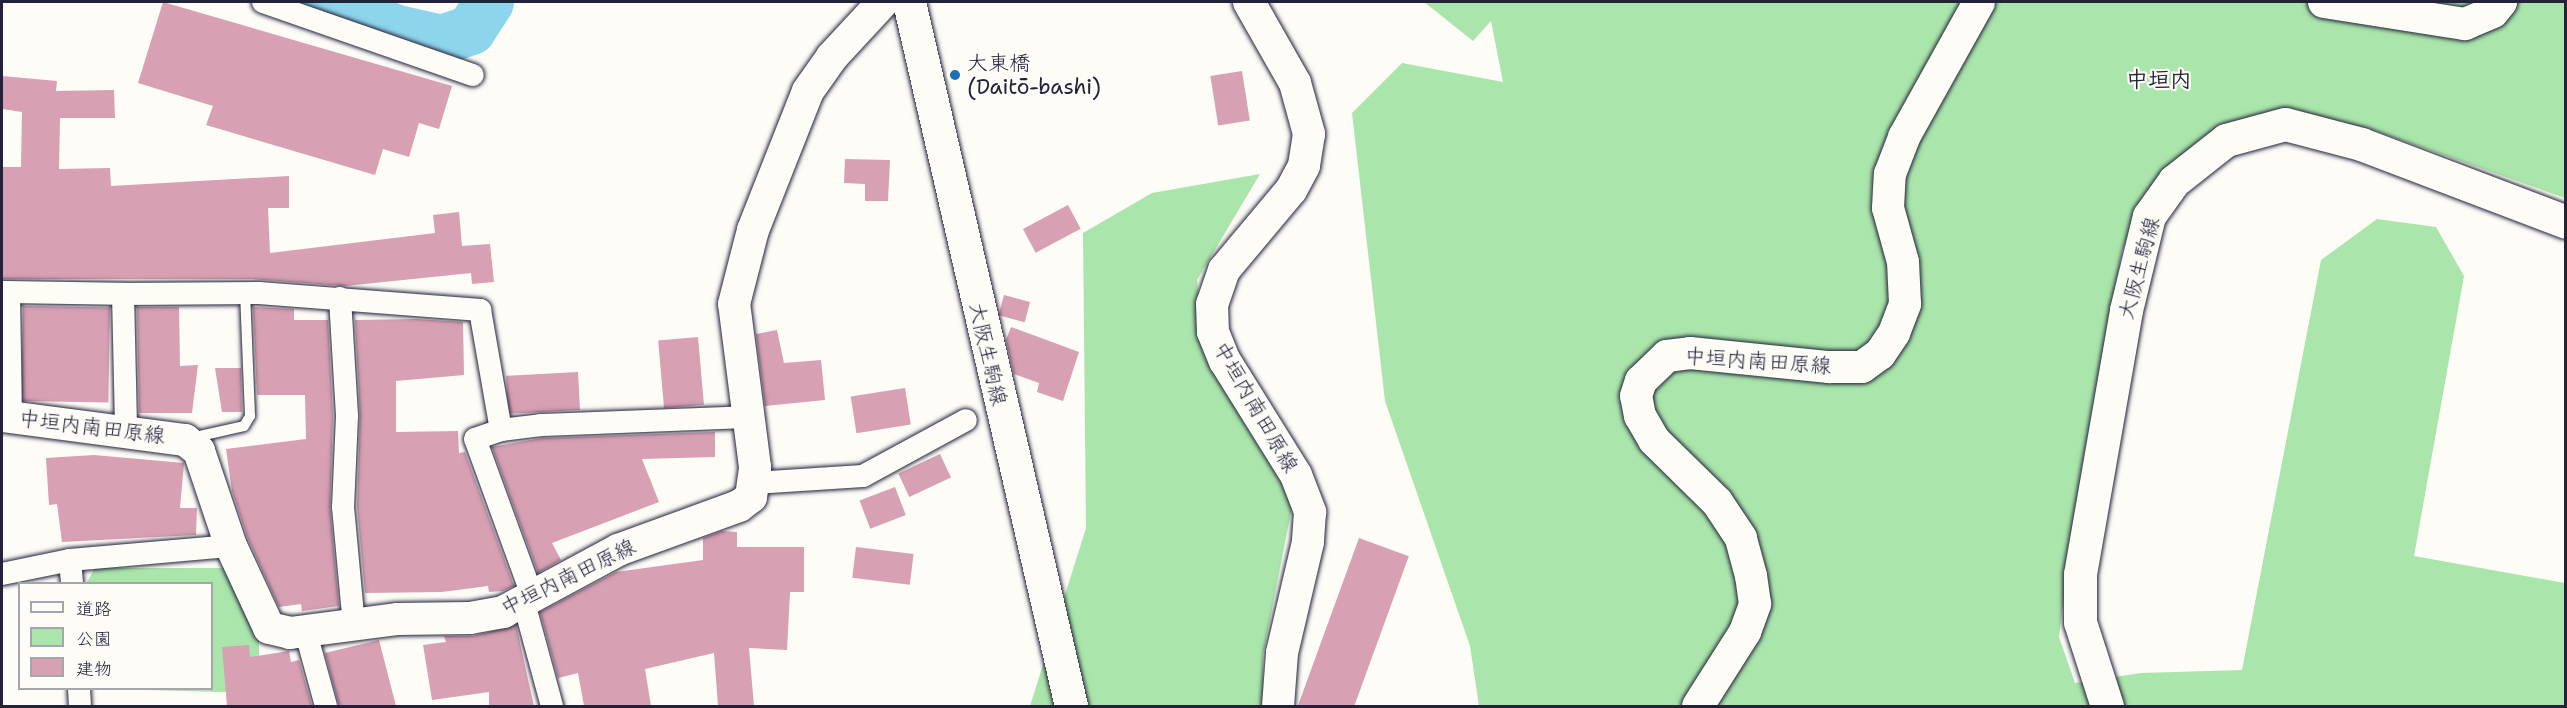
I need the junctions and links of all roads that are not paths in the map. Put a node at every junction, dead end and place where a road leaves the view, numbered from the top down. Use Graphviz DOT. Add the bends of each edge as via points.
graph roads {
  1 [pos="263,2"];
  2 [pos="884,2"];
  3 [pos="909,2"];
  4 [pos="1249,2"];
  5 [pos="1979,2"];
  6 [pos="2324,2"];
  7 [pos="2501,2"];
  8 [pos="473,75"];
  9 [pos="2565,222"];
  10 [pos="5,293"];
  11 [pos="245,293"];
  12 [pos="123,294"];
  13 [pos="340,298"];
  14 [pos="6,416"];
  15 [pos="748,417"];
  16 [pos="966,420"];
  17 [pos="126,429"];
  18 [pos="501,430"];
  19 [pos="185,440"];
  20 [pos="754,483"];
  21 [pos="231,546"];
  22 [pos="70,560"];
  23 [pos="2,574"];
  24 [pos="72,582"];
  25 [pos="529,600"];
  26 [pos="354,626"];
  27 [pos="306,633"];
  28 [pos="79,690"];
  29 [pos="80,706"];
  30 [pos="326,706"];
  31 [pos="552,706"];
  32 [pos="1071,706"];
  33 [pos="1278,706"];
  34 [pos="1698,706"];
  35 [pos="2107,706"];
  1 -- 8 [label="street"];
  2 -- 15 [label="main road" via="832,57 808,91 753,230 734,304"];
  3 -- 32 [label="main road, 大阪生駒線"];
  4 -- 33 [label="main road, 中垣内南田原線" via="1294,83 1309,134 1304,166 1291,190 1224,270 1212,304 1213,332 1225,361 1296,475 1310,512 1308,542 1282,653"];
  5 -- 34 [label="main road, 中垣内南田原線" via="1904,137 1890,174 1888,208 1903,262 1905,304 1894,333 1880,354 1862,367 1829,367 1690,353 1667,356 1641,381 1636,396 1640,416 1654,440 1717,502 1741,538 1751,576 1755,604 1745,632"];
  6 -- 7 [label="main road" via="2465,24 2493,12"];
  9 -- 35 [label="main road, 大阪生駒線" via="2361,144 2285,124 2226,140 2174,181 2149,216 2126,310 2080,574 2080,622"];
  10 -- 12 [label="street"];
  10 -- 14 [label="street"];
  11 -- 12 [label="street"];
  11 -- 13 [label="street"];
  11 -- 19 [label="lane" via="250,416 244,426"];
  12 -- 17 [label="street"];
  13 -- 18 [label="street" via="480,310"];
  13 -- 26 [label="street" via="347,416 343,507"];
  14 -- 17 [label="main road, 中垣内南田原線"];
  15 -- 18 [label="street"];
  15 -- 20 [label="main road"];
  16 -- 20 [label="street" via="863,476"];
  17 -- 19 [label="main road, 中垣内南田原線"];
  18 -- 25 [label="street" via="475,439"];
  19 -- 21 [label="main road, 中垣内南田原線" via="199,452"];
  20 -- 25 [label="main road, 中垣内南田原線" via="751,497 740,506 618,550 579,568"];
  21 -- 22 [label="street"];
  21 -- 27 [label="main road, 中垣内南田原線" via="269,628"];
  22 -- 23 [label="street"];
  22 -- 24 [label="street"];
  25 -- 26 [label="main road, 中垣内南田原線" via="503,612 470,618 398,619"];
  25 -- 31 [label="street"];
  26 -- 27 [label="main road, 中垣内南田原線"];
  27 -- 30 [label="street"];
  28 -- 29 [label="street"];
}
